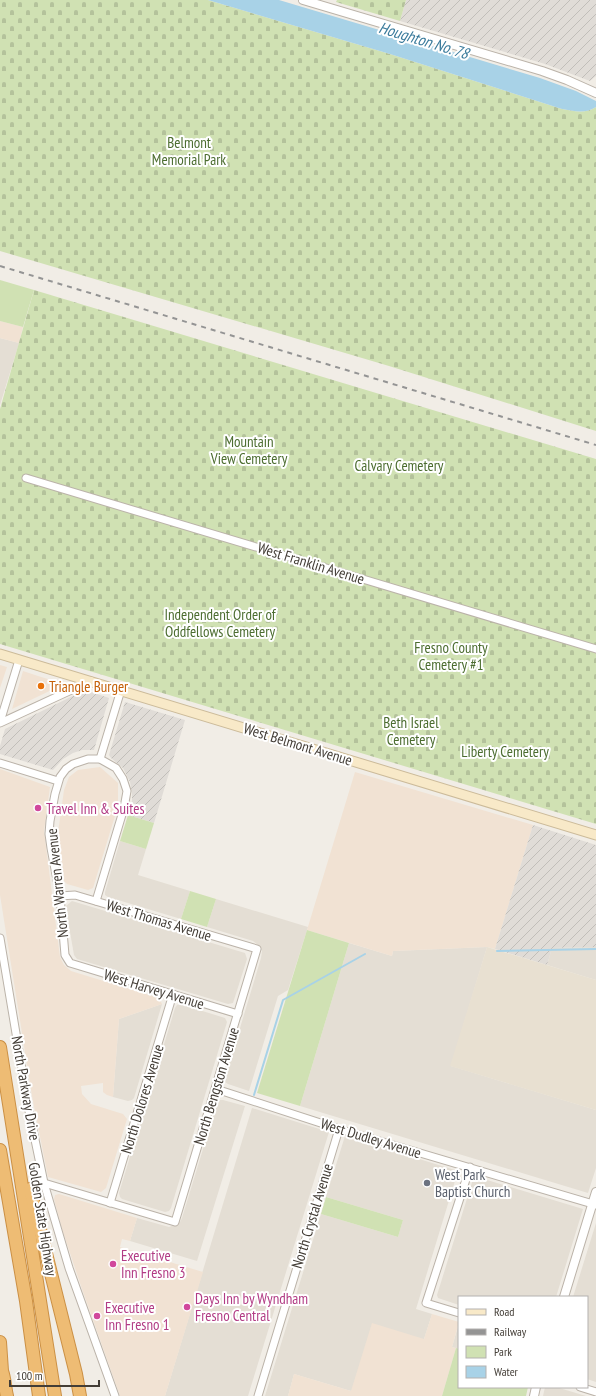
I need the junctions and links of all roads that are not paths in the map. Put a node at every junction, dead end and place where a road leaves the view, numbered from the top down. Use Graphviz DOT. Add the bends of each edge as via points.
graph roads {
  1 [pos="303,0"];
  2 [pos="596,93"];
  3 [pos="26,478"];
  4 [pos="596,649"];
  5 [pos="0,654"];
  6 [pos="19,660"];
  7 [pos="91,681"];
  8 [pos="122,690"];
  9 [pos="0,723"];
  10 [pos="100,759"];
  11 [pos="0,764"];
  12 [pos="58,781"];
  13 [pos="596,835"];
  14 [pos="60,896"];
  15 [pos="96,901"];
  16 [pos="0,938"];
  17 [pos="257,949"];
  18 [pos="70,963"];
  19 [pos="173,994"];
  20 [pos="238,1014"];
  21 [pos="0,1047"];
  22 [pos="216,1089"];
  23 [pos="339,1129"];
  24 [pos="15,1146"];
  25 [pos="0,1150"];
  26 [pos="470,1168"];
  27 [pos="44,1183"];
  28 [pos="596,1192"];
  29 [pos="110,1203"];
  30 [pos="594,1204"];
  31 [pos="564,1296"];
  32 [pos="458,1313"];
  33 [pos="0,1342"];
  34 [pos="1,1375"];
  35 [pos="583,1388"];
  36 [pos="596,1392"];
  37 [pos="7,1396"];
  38 [pos="40,1396"];
  39 [pos="55,1396"];
  40 [pos="80,1396"];
  41 [pos="114,1396"];
  42 [pos="258,1396"];
  1 -- 2 [label="street" via="542,71"];
  3 -- 4 [label="street, West Franklin Avenue"];
  5 -- 6 [label="main road, West Belmont Avenue"];
  6 -- 7 [label="main road, West Belmont Avenue"];
  6 -- 9 [label="street"];
  7 -- 8 [label="main road, West Belmont Avenue"];
  7 -- 9 [label="street"];
  8 -- 10 [label="street"];
  8 -- 13 [label="main road, West Belmont Avenue"];
  10 -- 12 [label="street, North Warren Avenue" via="88,759 73,764"];
  10 -- 15 [label="street" via="110,763 120,773 127,796"];
  11 -- 12 [label="street"];
  12 -- 14 [label="street, North Warren Avenue" via="50,834"];
  14 -- 15 [label="street, West Thomas Avenue" via="75,895"];
  14 -- 18 [label="street, North Warren Avenue" via="65,955"];
  15 -- 17 [label="street, West Thomas Avenue"];
  16 -- 27 [label="street, North Parkway Drive" via="29,1111"];
  17 -- 20 [label="street, North Bengston Avenue"];
  18 -- 19 [label="street, West Harvey Avenue"];
  19 -- 20 [label="street, West Harvey Avenue"];
  19 -- 29 [label="street, North Dolores Avenue"];
  20 -- 22 [label="street, North Bengston Avenue"];
  21 -- 24 [label="highway, Golden State Highway"];
  22 -- 23 [label="street, West Dudley Avenue"];
  22 -- 29 [label="street, North Bengston Avenue" via="175,1222"];
  23 -- 26 [label="street, West Dudley Avenue"];
  23 -- 42 [label="street, North Crystal Avenue"];
  24 -- 39 [label="highway, Golden State Highway"];
  24 -- 40 [label="highway" via="24,1159"];
  25 -- 38 [label="highway, Golden State Highway"];
  26 -- 30 [label="street, West Dudley Avenue"];
  26 -- 32 [label="street" via="426,1303"];
  27 -- 29 [label="street"];
  27 -- 41 [label="street, North Parkway Drive" via="69,1268"];
  28 -- 30 [label="street"];
  30 -- 31 [label="street"];
  33 -- 34 [label="highway"];
  34 -- 37 [label="highway" via="4,1375"];
  35 -- 36 [label="street"];
}
